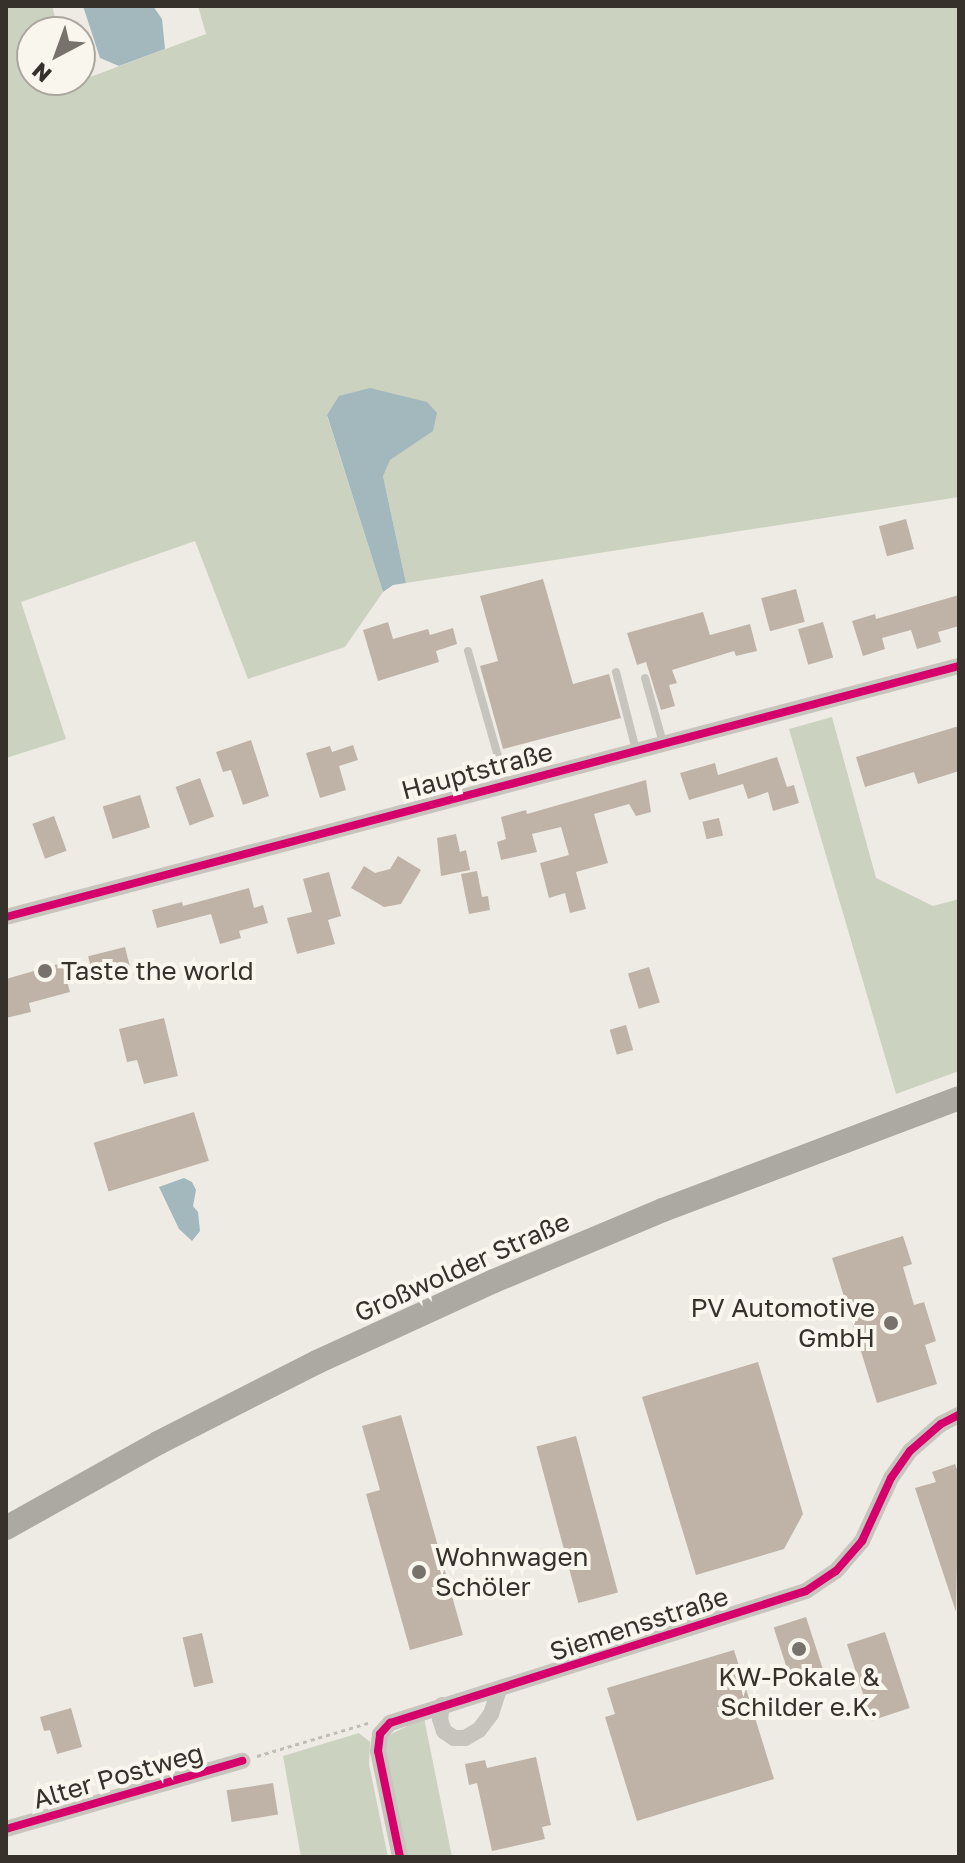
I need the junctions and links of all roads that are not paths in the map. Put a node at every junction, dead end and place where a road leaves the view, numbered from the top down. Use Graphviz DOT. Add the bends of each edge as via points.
graph roads {
  1 [pos="468,651"];
  2 [pos="959,666"];
  3 [pos="616,672"];
  4 [pos="645,678"];
  5 [pos="663,743"];
  6 [pos="636,750"];
  7 [pos="506,784"];
  8 [pos="6,917"];
  9 [pos="959,1098"];
  10 [pos="959,1415"];
  11 [pos="6,1528"];
  12 [pos="499,1689"];
  13 [pos="442,1705"];
  14 [pos="242,1761"];
  15 [pos="6,1829"];
  16 [pos="400,1857"];
  1 -- 7 [label="lane"];
  2 -- 5 [label="street, Hauptstraße"];
  3 -- 6 [label="lane"];
  4 -- 5 [label="lane"];
  5 -- 6 [label="street, Hauptstraße"];
  6 -- 7 [label="street, Hauptstraße"];
  7 -- 8 [label="street, Hauptstraße"];
  9 -- 11 [label="main road, Großwolder Straße" via="663,1210 494,1281 317,1362"];
  10 -- 12 [label="street, Siemensstraße" via="910,1451 891,1478 862,1541 836,1571 806,1591"];
  12 -- 13 [label="street, Siemensstraße"];
  12 -- 13 [label="street" via="491,1714 465,1738 444,1731"];
  13 -- 16 [label="street, Siemensstraße" via="390,1723 380,1734 378,1751"];
  14 -- 15 [label="street, Alter Postweg"];
}
